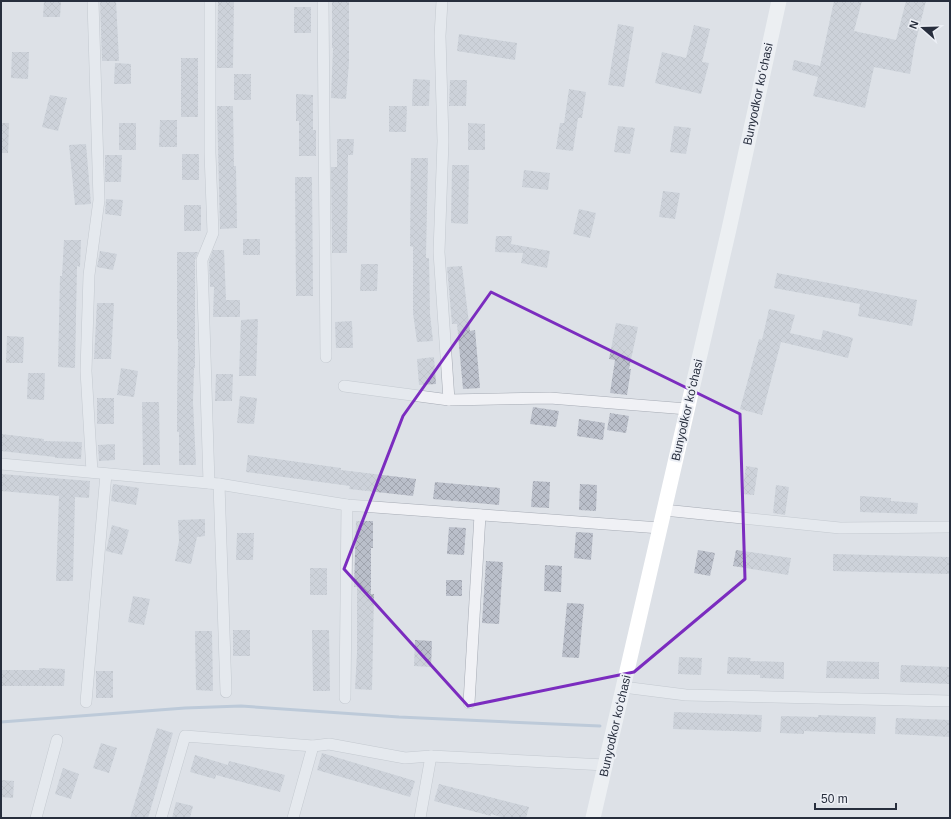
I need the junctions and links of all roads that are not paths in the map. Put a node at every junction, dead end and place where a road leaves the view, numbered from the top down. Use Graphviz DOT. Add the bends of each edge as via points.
graph roads {
  1 [pos="93,1"];
  2 [pos="210,1"];
  3 [pos="323,1"];
  4 [pos="442,1"];
  5 [pos="779,1"];
  6 [pos="326,357"];
  7 [pos="344,386"];
  8 [pos="449,400"];
  9 [pos="687,409"];
  10 [pos="1,464"];
  11 [pos="92,472"];
  12 [pos="106,474"];
  13 [pos="214,484"];
  14 [pos="347,505"];
  15 [pos="664,510"];
  16 [pos="480,515"];
  17 [pos="950,527"];
  18 [pos="660,528"];
  19 [pos="623,687"];
  20 [pos="226,692"];
  21 [pos="345,698"];
  22 [pos="950,701"];
  23 [pos="86,702"];
  24 [pos="469,703"];
  25 [pos="57,740"];
  26 [pos="313,746"];
  27 [pos="431,756"];
  28 [pos="605,765"];
  29 [pos="36,818"];
  30 [pos="161,818"];
  31 [pos="293,818"];
  32 [pos="420,818"];
  33 [pos="593,818"];
  1 -- 11 [label="street" via="98,200 89,275 86,371"];
  2 -- 13 [label="street" via="212,233 202,260"];
  3 -- 6 [label="street"];
  4 -- 8 [label="street" via="440,36 443,141 439,252"];
  5 -- 9 [label="main road, Bunyodkor koʻchasi"];
  7 -- 8 [label="street"];
  8 -- 9 [label="street" via="550,398"];
  9 -- 15 [label="main road, Bunyodkor koʻchasi"];
  10 -- 11 [label="street"];
  11 -- 12 [label="street"];
  12 -- 13 [label="street"];
  12 -- 23 [label="street"];
  13 -- 14 [label="street"];
  13 -- 20 [label="street"];
  14 -- 16 [label="street"];
  14 -- 21 [label="street"];
  15 -- 17 [label="street" via="840,528"];
  15 -- 18 [label="main road, Bunyodkor koʻchasi"];
  16 -- 18 [label="street"];
  16 -- 24 [label="street"];
  18 -- 19 [label="main road, Bunyodkor koʻchasi"];
  19 -- 22 [label="street" via="686,695"];
  19 -- 28 [label="main road, Bunyodkor koʻchasi"];
  25 -- 29 [label="street"];
  26 -- 27 [label="street" via="329,744 405,758"];
  26 -- 30 [label="street" via="185,736"];
  26 -- 31 [label="street"];
  27 -- 28 [label="street"];
  27 -- 32 [label="street"];
  28 -- 33 [label="main road, Bunyodkor koʻchasi"];
}
